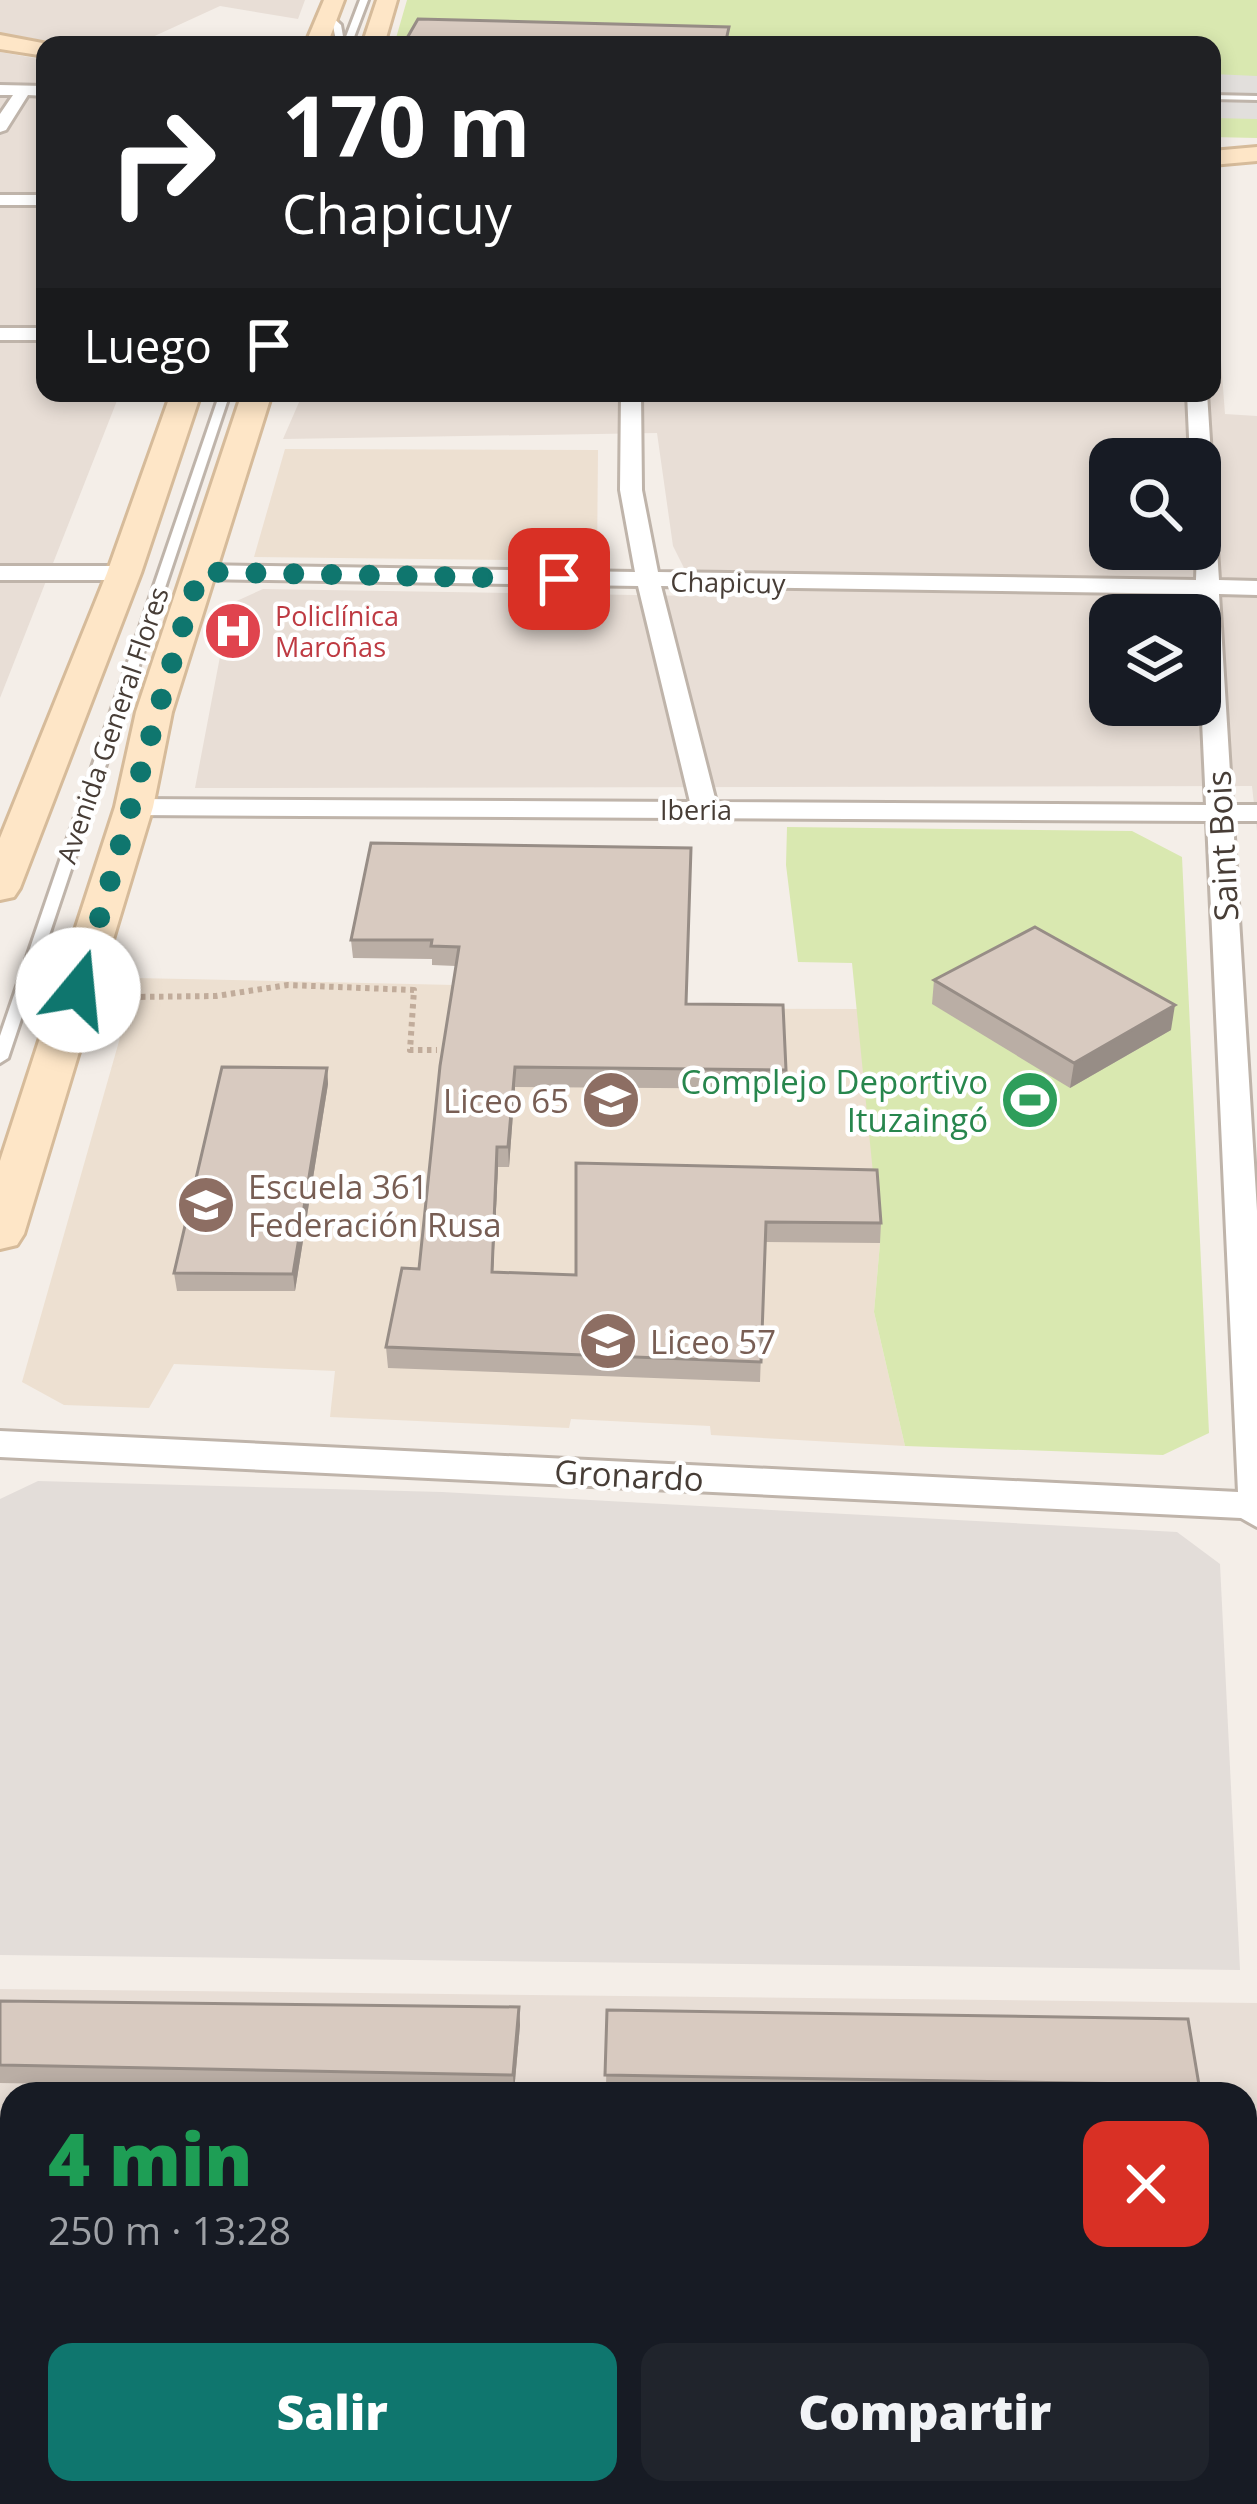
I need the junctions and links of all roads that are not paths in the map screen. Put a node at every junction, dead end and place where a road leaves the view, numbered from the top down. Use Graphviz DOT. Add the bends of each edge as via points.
graph roads {
  1 [pos="364,0"];
  2 [pos="387,0"];
  3 [pos="348,36"];
  4 [pos="376,36"];
  5 [pos="0,42"];
  6 [pos="36,48"];
  7 [pos="0,90"];
  8 [pos="23,91"];
  9 [pos="36,91"];
  10 [pos="1221,97"];
  11 [pos="1257,98"];
  12 [pos="0,127"];
  13 [pos="1257,154"];
  14 [pos="1221,157"];
  15 [pos="0,200"];
  16 [pos="36,200"];
  17 [pos="0,334"];
  18 [pos="36,334"];
  19 [pos="183,402"];
  20 [pos="222,402"];
  21 [pos="254,402"];
  22 [pos="631,402"];
  23 [pos="1197,402"];
  24 [pos="200,572"];
  25 [pos="0,573"];
  26 [pos="124,573"];
  27 [pos="648,581"];
  28 [pos="1207,587"];
  29 [pos="1257,588"];
  30 [pos="134,807"];
  31 [pos="705,809"];
  32 [pos="1220,812"];
  33 [pos="1257,813"];
  34 [pos="12,822"];
  35 [pos="0,888"];
  36 [pos="0,1058"];
  37 [pos="0,1234"];
  38 [pos="0,1444"];
  39 [pos="1257,1509"];
  1 -- 3 [label="lane"];
  2 -- 4 [label="main road"];
  5 -- 6 [label="main road"];
  7 -- 8 [label="street"];
  8 -- 9 [label="street"];
  8 -- 12 [label="street"];
  10 -- 11 [label="lane"];
  13 -- 14 [label="main road"];
  15 -- 16 [label="street"];
  17 -- 18 [label="street"];
  19 -- 26 [label="main road, Avenida General Flores"];
  20 -- 36 [label="lane, Avenida General Flores"];
  21 -- 24 [label="main road, Avenida General Flores"];
  22 -- 27 [label="street" via="631,490"];
  23 -- 28 [label="street, Saint Bois"];
  24 -- 27 [label="street, Chapicuy"];
  24 -- 30 [label="main road, Avenida General Flores" via="154,712"];
  25 -- 26 [label="street"];
  26 -- 34 [label="main road, Avenida General Flores"];
  27 -- 28 [label="street, Chapicuy"];
  27 -- 31 [label="street"];
  28 -- 29 [label="street, Chapicuy"];
  28 -- 32 [label="street, Saint Bois"];
  30 -- 31 [label="street, Iberia"];
  30 -- 37 [label="main road, Avenida General Flores"];
  31 -- 32 [label="street, Iberia"];
  32 -- 33 [label="street, Iberia"];
  32 -- 39 [label="street, Saint Bois"];
  34 -- 35 [label="main road, Avenida General Flores"];
  38 -- 39 [label="street, Gronardo"];
}
